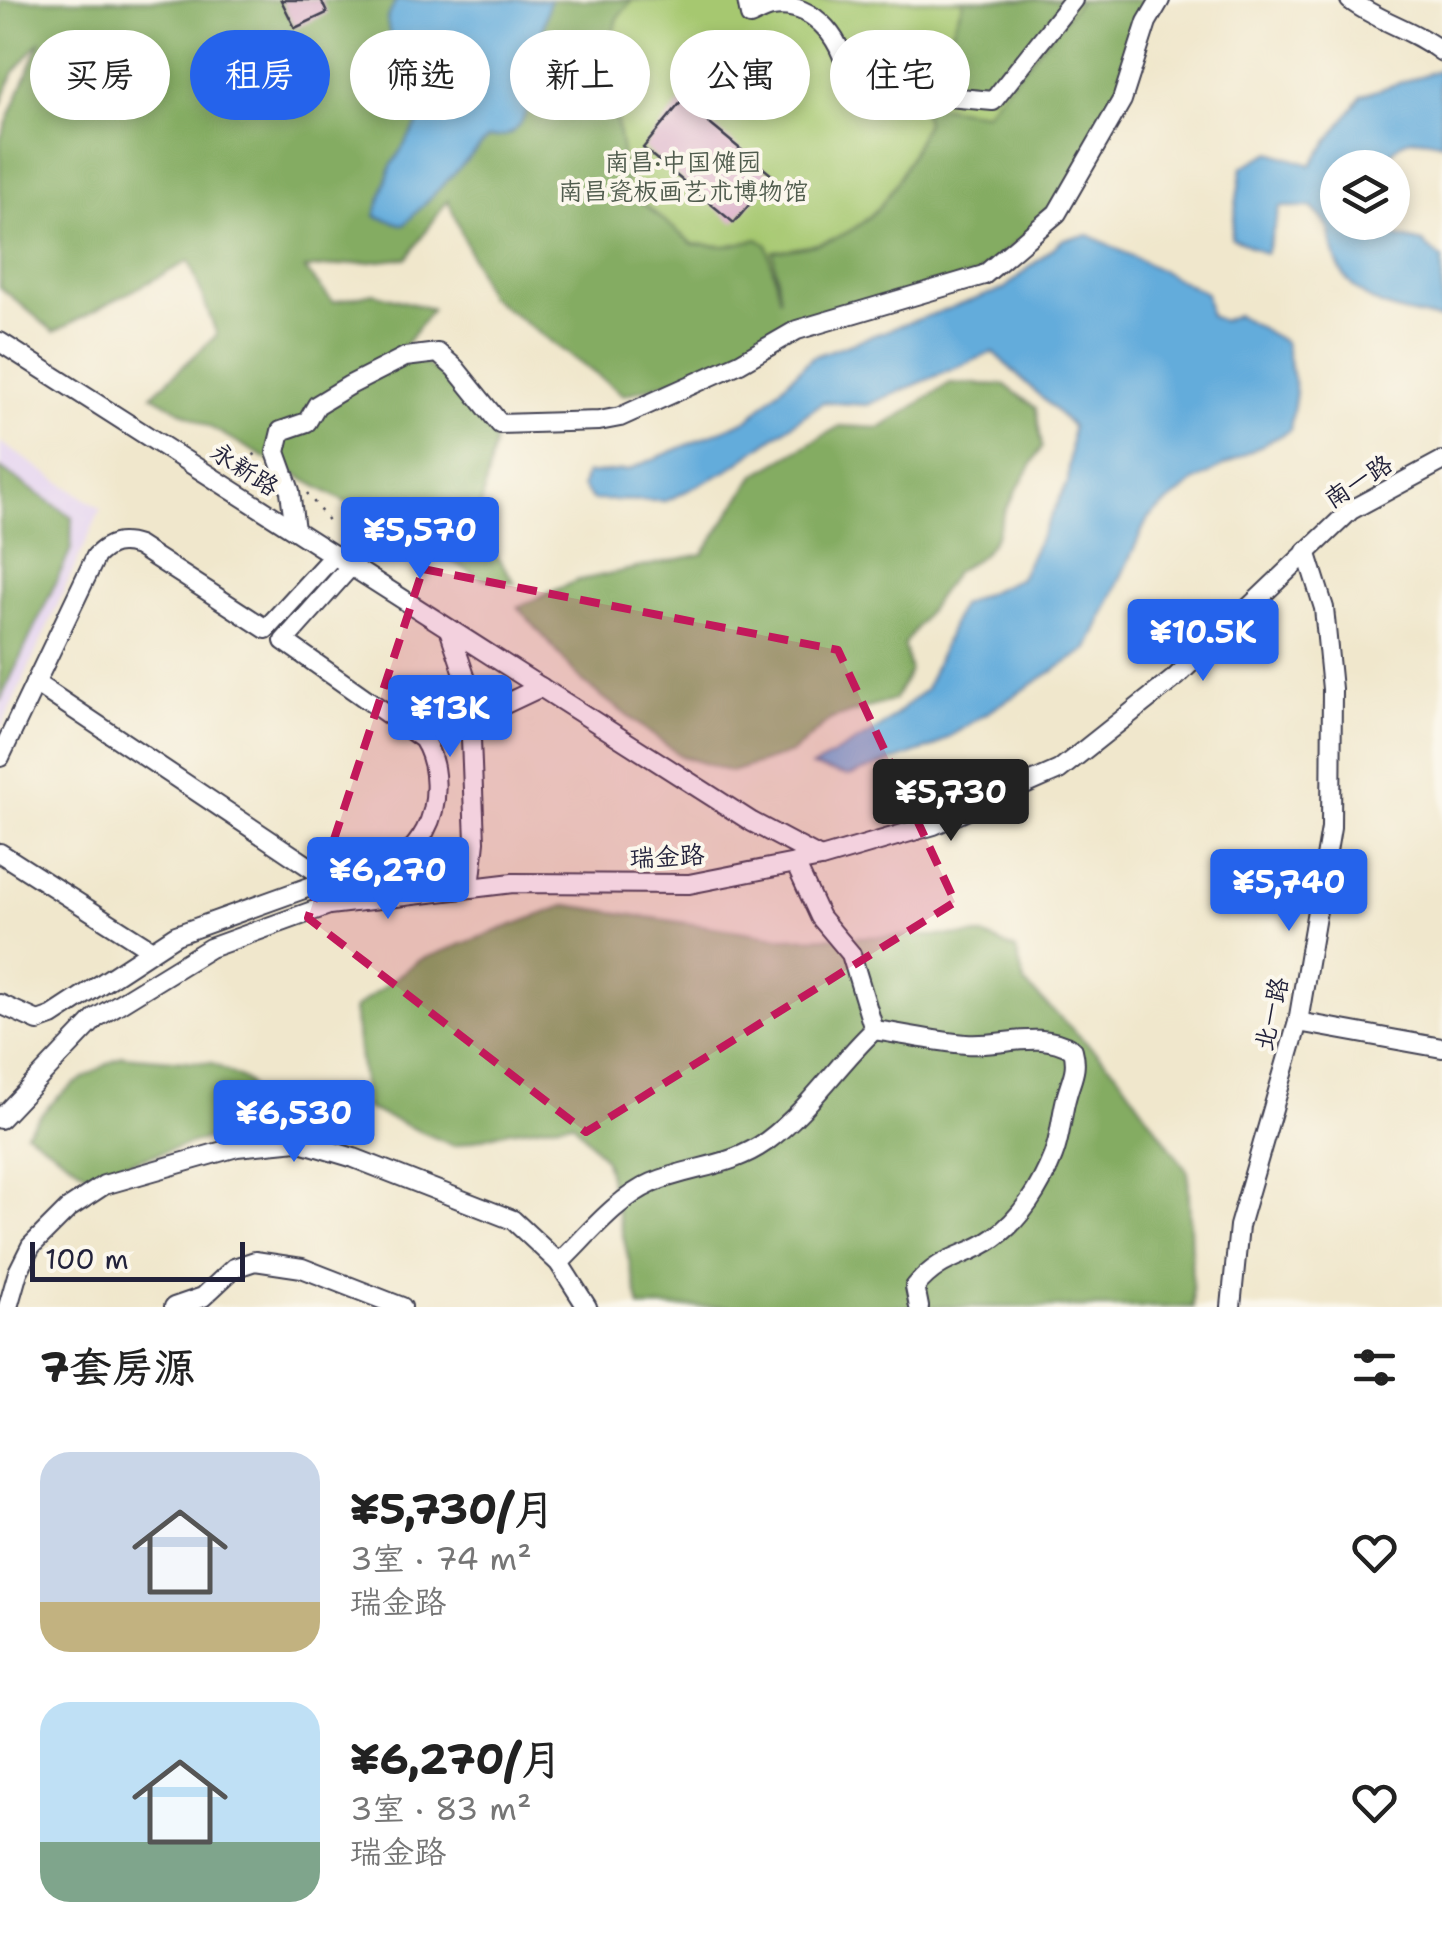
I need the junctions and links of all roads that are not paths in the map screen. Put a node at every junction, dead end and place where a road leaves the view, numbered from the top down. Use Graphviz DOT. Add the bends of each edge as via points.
graph roads {
  1 [pos="747,0"];
  2 [pos="1073,0"];
  3 [pos="1160,0"];
  4 [pos="1350,0"];
  5 [pos="1442,52"];
  6 [pos="0,342"];
  7 [pos="1442,461"];
  8 [pos="294,530"];
  9 [pos="1306,551"];
  10 [pos="334,555"];
  11 [pos="352,566"];
  12 [pos="266,629"];
  13 [pos="449,629"];
  14 [pos="284,641"];
  15 [pos="36,683"];
  16 [pos="541,687"];
  17 [pos="471,720"];
  18 [pos="0,757"];
  19 [pos="0,852"];
  20 [pos="820,858"];
  21 [pos="796,863"];
  22 [pos="328,880"];
  23 [pos="470,888"];
  24 [pos="152,950"];
  25 [pos="0,1004"];
  26 [pos="1298,1022"];
  27 [pos="874,1030"];
  28 [pos="1442,1048"];
  29 [pos="0,1119"];
  30 [pos="559,1262"];
  31 [pos="8,1307"];
  32 [pos="174,1307"];
  33 [pos="402,1307"];
  34 [pos="588,1307"];
  35 [pos="919,1307"];
  36 [pos="1232,1307"];
  1 -- 2 [label="street" via="750,16 772,6 796,7 818,20 837,43 848,83 858,90 993,101"];
  3 -- 8 [label="street" via="1122,100 1057,213 984,275 797,330 656,402 599,421 500,424 438,353 406,358 350,385 318,406 308,422 281,432 276,452 290,490"];
  4 -- 5 [label="street"];
  6 -- 8 [label="street, 永新路"];
  7 -- 9 [label="street, 南一路" via="1351,510"];
  8 -- 10 [label="street, 永新路"];
  9 -- 20 [label="street, 瑞金路" via="1176,677 1059,770 934,825"];
  9 -- 26 [label="street, 北一路" via="1324,608 1332,690 1331,828"];
  10 -- 11 [label="street, 永新路"];
  10 -- 12 [label="street"];
  11 -- 13 [label="street, 永新路"];
  11 -- 14 [label="street"];
  12 -- 14 [label="street"];
  12 -- 15 [label="street" via="138,546 106,546"];
  13 -- 16 [label="street, 永新路"];
  13 -- 17 [label="street" via="469,688"];
  14 -- 22 [label="street" via="423,738 435,772 426,830 395,869"];
  15 -- 18 [label="street"];
  15 -- 22 [label="street"];
  16 -- 17 [label="street"];
  16 -- 20 [label="street, 永新路"];
  17 -- 23 [label="street"];
  19 -- 24 [label="street"];
  20 -- 21 [label="street, 瑞金路"];
  21 -- 23 [label="street, 瑞金路" via="688,884"];
  21 -- 27 [label="street" via="820,917 851,954"];
  22 -- 24 [label="street" via="206,923"];
  23 -- 29 [label="street, 瑞金路" via="329,904 210,948 96,1018"];
  24 -- 25 [label="street" via="38,1021"];
  26 -- 28 [label="street"];
  26 -- 36 [label="street, 北一路" via="1239,1226"];
  27 -- 30 [label="street" via="818,1096 766,1142 723,1165 656,1181 629,1195"];
  27 -- 35 [label="street" via="967,1044 1051,1041 1073,1050 1077,1067 1054,1155 1018,1218 991,1241 926,1274 915,1287"];
  30 -- 31 [label="street" via="513,1220 297,1141 237,1146 104,1185 69,1208 32,1246"];
  30 -- 34 [label="street"];
  32 -- 33 [label="street" via="204,1297 234,1268 255,1261 302,1268"];
}
